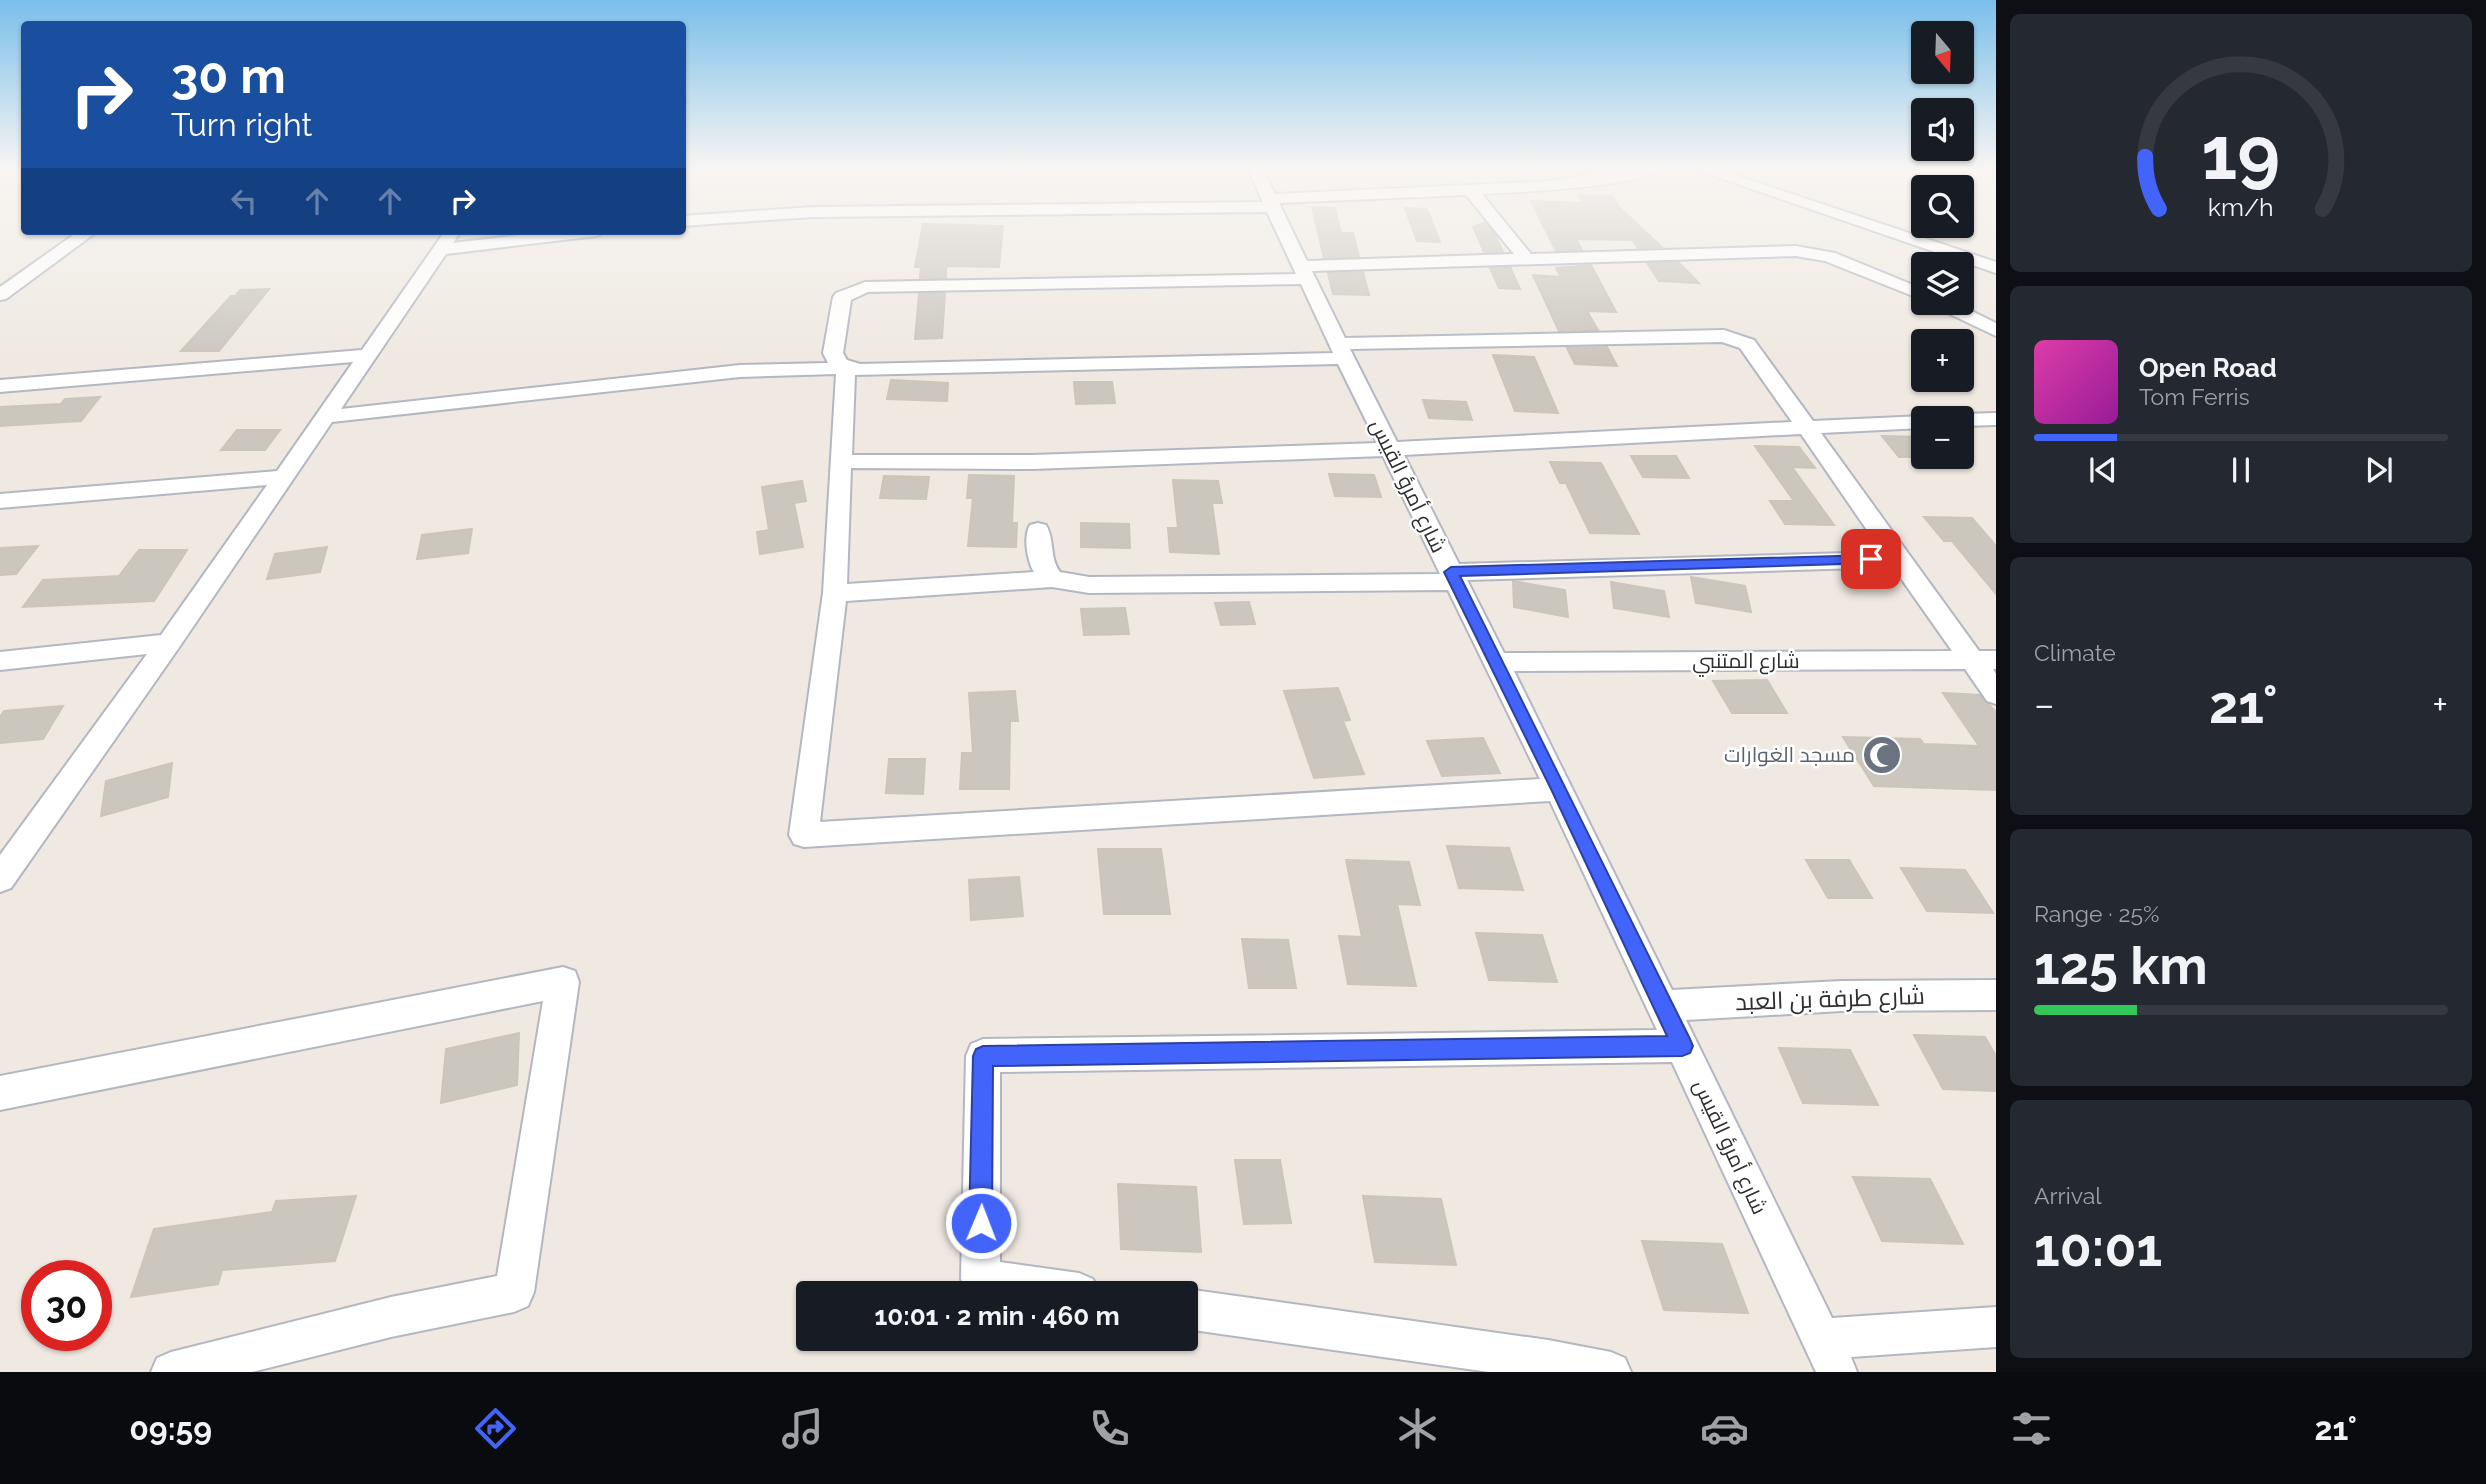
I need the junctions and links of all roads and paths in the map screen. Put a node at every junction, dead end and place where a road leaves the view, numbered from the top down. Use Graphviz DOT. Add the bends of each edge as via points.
graph roads {
  1 [pos="1285,231"];
  2 [pos="1504,231"];
  3 [pos="1886,231"];
  4 [pos="84,235"];
  5 [pos="450,235"];
  6 [pos="561,235"];
  7 [pos="442,248"];
  8 [pos="1526,259"];
  9 [pos="1996,268"];
  10 [pos="0,270"];
  11 [pos="34,271"];
  12 [pos="1305,273"];
  13 [pos="1911,290"];
  14 [pos="0,295"];
  15 [pos="1965,315"];
  16 [pos="1996,330"];
  17 [pos="1342,351"];
  18 [pos="368,355"];
  19 [pos="846,368"];
  20 [pos="0,386"];
  21 [pos="324,417"];
  22 [pos="1996,419"];
  23 [pos="1974,420"];
  24 [pos="1911,423"];
  25 [pos="1806,427"];
  26 [pos="1390,449"];
  27 [pos="841,461"];
  28 [pos="281,477"];
  29 [pos="0,501"];
  30 [pos="1038,530"];
  31 [pos="1899,559"];
  32 [pos="1454,577"];
  33 [pos="1052,579"];
  34 [pos="835,593"];
  35 [pos="169,643"];
  36 [pos="1984,660"];
  37 [pos="0,661"];
  38 [pos="1496,662"];
  39 [pos="1996,694"];
  40 [pos="1559,789"];
  41 [pos="0,879"];
  42 [pos="1996,995"];
  43 [pos="1664,1006"];
  44 [pos="1682,1046"];
  45 [pos="0,1093"];
  46 [pos="994,1281"];
  47 [pos="1198,1311"];
  48 [pos="1996,1327"];
  49 [pos="1829,1356"];
  50 [pos="171,1372"];
  51 [pos="1611,1372"];
  1 -- 12 [label="street, شارع أمرؤ القيس"];
  2 -- 8 [label="street"];
  3 -- 9 [label="street"];
  4 -- 11 [label="street"];
  5 -- 7 [label="street"];
  6 -- 7 [label="street"];
  7 -- 18 [label="street"];
  8 -- 12 [label="street"];
  8 -- 13 [label="street" via="1796,251 1829,257"];
  10 -- 11 [label="street"];
  11 -- 14 [label="street"];
  12 -- 17 [label="street, شارع أمرؤ القيس"];
  12 -- 19 [label="street" via="865,288 842,297 833,353 836,362"];
  15 -- 16 [label="street"];
  17 -- 19 [label="street"];
  17 -- 25 [label="street" via="1731,337 1747,344"];
  17 -- 26 [label="street, شارع أمرؤ القيس"];
  18 -- 20 [label="street"];
  18 -- 21 [label="street"];
  19 -- 21 [label="street" via="740,371"];
  19 -- 27 [label="street"];
  21 -- 28 [label="street"];
  22 -- 23 [label="street"];
  24 -- 25 [label="street"];
  25 -- 26 [label="street"];
  25 -- 31 [label="street"];
  26 -- 27 [label="street" via="1033,462"];
  26 -- 32 [label="street, شارع أمرؤ القيس"];
  27 -- 34 [label="street"];
  28 -- 29 [label="street"];
  28 -- 35 [label="street"];
  30 -- 33 [label="street" via="1041,564"];
  31 -- 32 [label="street"];
  31 -- 36 [label="street"];
  32 -- 33 [label="street" via="1089,585"];
  32 -- 38 [label="street, شارع أمرؤ القيس"];
  33 -- 34 [label="street"];
  34 -- 40 [label="street" via="804,835"];
  35 -- 37 [label="street"];
  35 -- 41 [label="street"];
  36 -- 38 [label="street, شارع المتنبي"];
  36 -- 39 [label="street"];
  38 -- 40 [label="street, شارع أمرؤ القيس"];
  40 -- 43 [label="street, شارع أمرؤ القيس"];
  42 -- 43 [label="street, شارع طرفة بن العبد" via="1841,996"];
  43 -- 44 [label="street, شارع أمرؤ القيس"];
  44 -- 46 [label="street" via="983,1056 980,1279"];
  44 -- 49 [label="street, شارع أمرؤ القيس"];
  45 -- 50 [label="street" via="563,982 514,1292 391,1317"];
  47 -- 51 [label="street"];
  48 -- 49 [label="street"];
}
